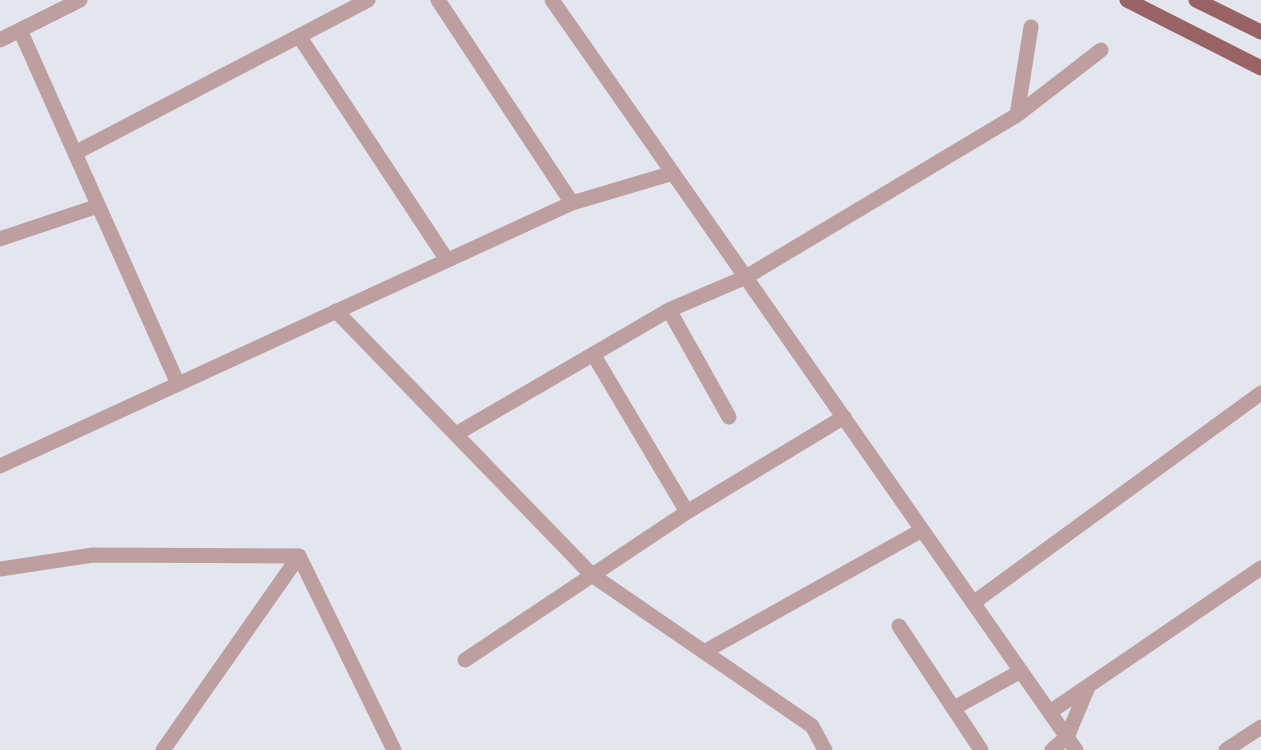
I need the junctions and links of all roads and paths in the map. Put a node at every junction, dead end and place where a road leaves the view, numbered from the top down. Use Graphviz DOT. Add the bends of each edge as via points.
graph roads {
  1 [pos="80,0"];
  2 [pos="368,0"];
  3 [pos="438,0"];
  4 [pos="552,0"];
  5 [pos="1127,0"];
  6 [pos="1196,0"];
  7 [pos="1031,27"];
  8 [pos="20,30"];
  9 [pos="1261,32"];
  10 [pos="299,36"];
  11 [pos="0,40"];
  12 [pos="1101,50"];
  13 [pos="1261,68"];
  14 [pos="1017,115"];
  15 [pos="74,153"];
  16 [pos="673,173"];
  17 [pos="572,203"];
  18 [pos="98,206"];
  19 [pos="0,239"];
  20 [pos="448,260"];
  21 [pos="746,277"];
  22 [pos="669,310"];
  23 [pos="336,312"];
  24 [pos="593,354"];
  25 [pos="178,384"];
  26 [pos="1261,393"];
  27 [pos="729,417"];
  28 [pos="844,417"];
  29 [pos="456,434"];
  30 [pos="0,466"];
  31 [pos="687,512"];
  32 [pos="922,530"];
  33 [pos="299,556"];
  34 [pos="1261,568"];
  35 [pos="0,569"];
  36 [pos="592,575"];
  37 [pos="973,603"];
  38 [pos="899,626"];
  39 [pos="704,652"];
  40 [pos="465,660"];
  41 [pos="1020,671"];
  42 [pos="1088,686"];
  43 [pos="954,708"];
  44 [pos="1050,712"];
  45 [pos="1261,727"];
  46 [pos="1072,744"];
  47 [pos="163,750"];
  48 [pos="394,750"];
  49 [pos="825,750"];
  50 [pos="982,750"];
  51 [pos="1052,750"];
  52 [pos="1226,750"];
  1 -- 8 [label="street"];
  2 -- 10 [label="street"];
  3 -- 17 [label="street"];
  4 -- 16 [label="street"];
  5 -- 13 [label="main road"];
  6 -- 9 [label="main road"];
  7 -- 14 [label="street"];
  8 -- 11 [label="street"];
  8 -- 15 [label="street"];
  10 -- 15 [label="street"];
  10 -- 20 [label="street"];
  12 -- 14 [label="street"];
  14 -- 21 [label="street"];
  15 -- 18 [label="street"];
  16 -- 17 [label="street"];
  16 -- 21 [label="street"];
  17 -- 20 [label="street"];
  18 -- 19 [label="street"];
  18 -- 25 [label="street"];
  20 -- 23 [label="street"];
  21 -- 22 [label="street"];
  21 -- 28 [label="street"];
  22 -- 24 [label="street"];
  22 -- 27 [label="street"];
  23 -- 25 [label="street"];
  23 -- 29 [label="street"];
  24 -- 29 [label="street"];
  24 -- 31 [label="street"];
  25 -- 30 [label="street"];
  26 -- 37 [label="street"];
  28 -- 31 [label="street"];
  28 -- 32 [label="street"];
  29 -- 36 [label="street"];
  31 -- 36 [label="street"];
  32 -- 37 [label="street"];
  32 -- 39 [label="street"];
  33 -- 35 [label="street" via="93,555"];
  33 -- 47 [label="street"];
  33 -- 48 [label="street"];
  34 -- 42 [label="street"];
  36 -- 39 [label="street"];
  36 -- 40 [label="street"];
  37 -- 41 [label="street"];
  38 -- 43 [label="street"];
  39 -- 49 [label="street" via="812,726"];
  41 -- 43 [label="street"];
  41 -- 44 [label="street"];
  42 -- 44 [label="street"];
  42 -- 46 [label="street"];
  43 -- 50 [label="street"];
  44 -- 46 [label="street"];
  45 -- 52 [label="street"];
  46 -- 51 [label="street"];
}
